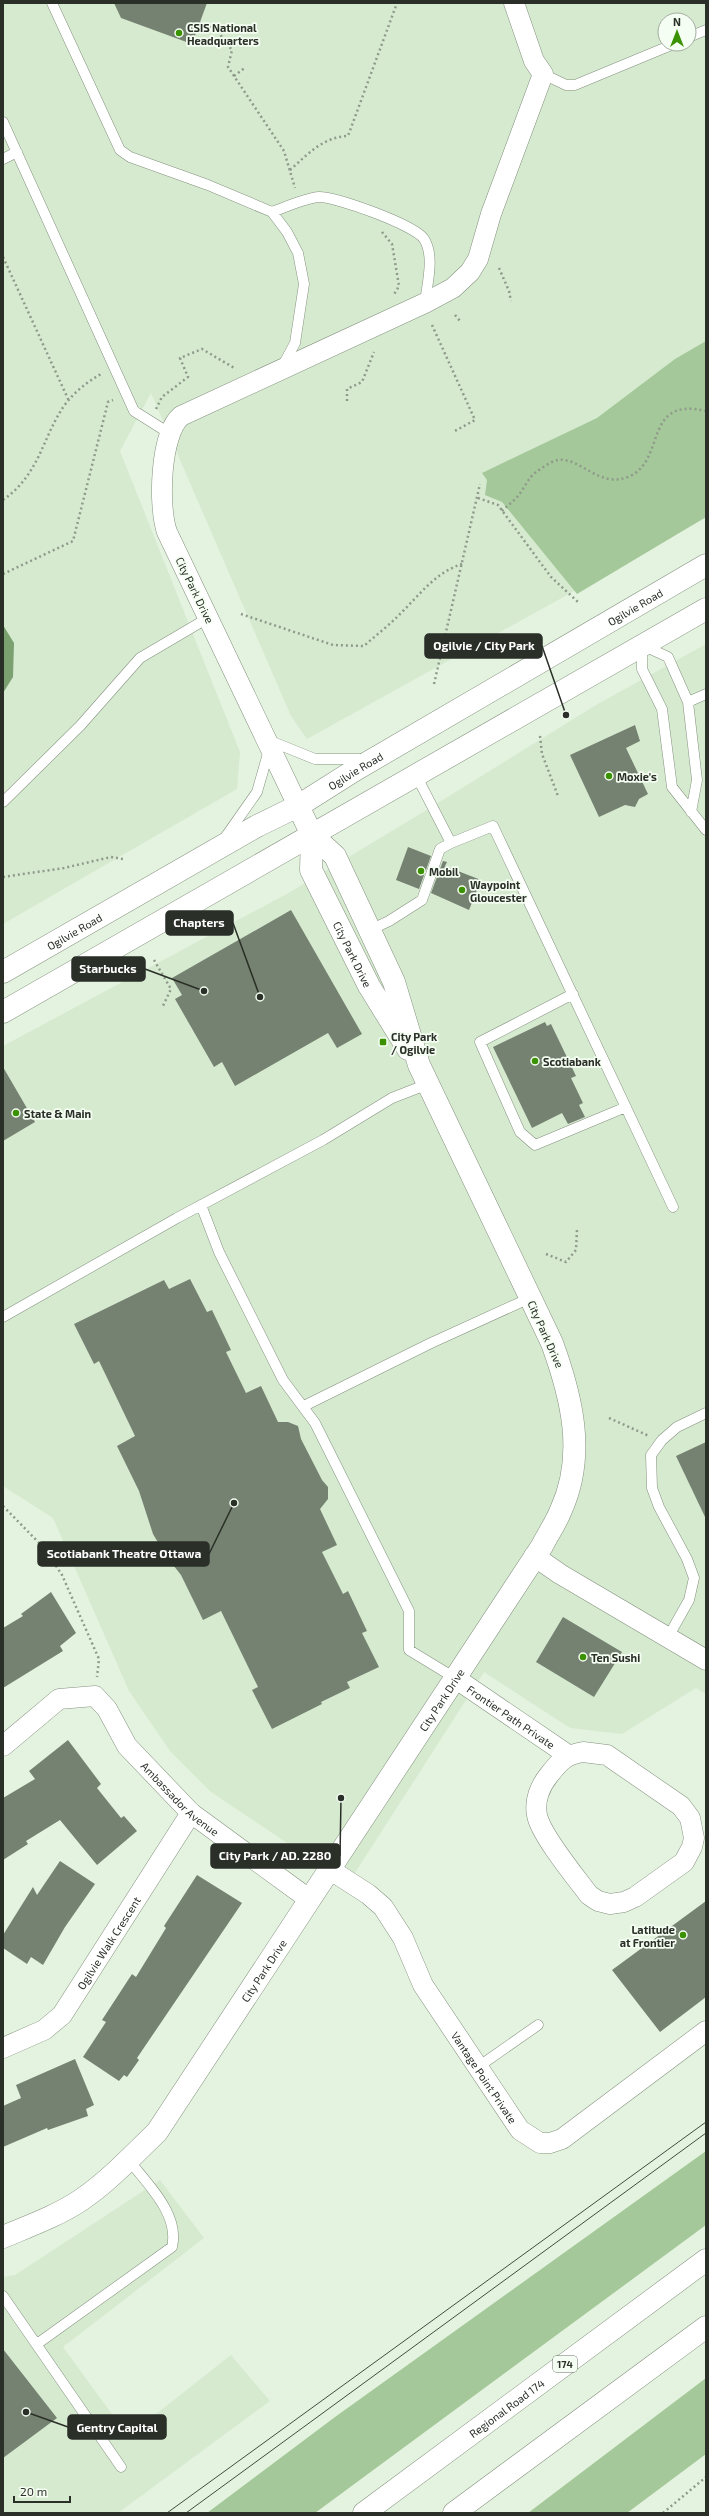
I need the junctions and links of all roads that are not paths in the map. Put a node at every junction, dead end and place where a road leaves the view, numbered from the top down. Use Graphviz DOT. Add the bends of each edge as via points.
graph roads {
  1 [pos="52,3"];
  2 [pos="514,3"];
  3 [pos="657,51"];
  4 [pos="543,74"];
  5 [pos="3,122"];
  6 [pos="17,152"];
  7 [pos="3,159"];
  8 [pos="272,212"];
  9 [pos="425,303"];
  10 [pos="280,371"];
  11 [pos="169,433"];
  12 [pos="706,565"];
  13 [pos="706,609"];
  14 [pos="208,618"];
  15 [pos="642,645"];
  16 [pos="706,694"];
  17 [pos="688,702"];
  18 [pos="268,743"];
  19 [pos="374,758"];
  20 [pos="416,775"];
  21 [pos="3,802"];
  22 [pos="298,806"];
  23 [pos="691,812"];
  24 [pos="706,830"];
  25 [pos="312,836"];
  26 [pos="451,843"];
  27 [pos="214,851"];
  28 [pos="370,930"];
  29 [pos="3,972"];
  30 [pos="573,994"];
  31 [pos="3,1012"];
  32 [pos="424,1074"];
  33 [pos="626,1107"];
  34 [pos="201,1205"];
  35 [pos="673,1207"];
  36 [pos="530,1298"];
  37 [pos="3,1317"];
  38 [pos="304,1406"];
  39 [pos="706,1413"];
  40 [pos="534,1556"];
  41 [pos="668,1639"];
  42 [pos="706,1660"];
  43 [pos="455,1678"];
  44 [pos="3,1746"];
  45 [pos="576,1753"];
  46 [pos="191,1813"];
  47 [pos="329,1869"];
  48 [pos="310,1900"];
  49 [pos="538,2025"];
  50 [pos="706,2031"];
  51 [pos="3,2048"];
  52 [pos="478,2067"];
  53 [pos="128,2159"];
  54 [pos="3,2237"];
  55 [pos="706,2260"];
  56 [pos="3,2296"];
  57 [pos="706,2327"];
  58 [pos="36,2344"];
  59 [pos="121,2467"];
  60 [pos="364,2513"];
  61 [pos="454,2513"];
  1 -- 8 [label="lane" via="120,150 130,157 208,185"];
  2 -- 4 [label="street" via="534,61"];
  3 -- 4 [label="lane" via="575,85 566,85"];
  4 -- 9 [label="street" via="491,214 478,258 470,272 453,288"];
  5 -- 6 [label="lane"];
  6 -- 7 [label="lane"];
  6 -- 11 [label="lane" via="134,411"];
  8 -- 9 [label="lane" via="319,197 379,214 423,238 429,255"];
  8 -- 10 [label="lane" via="298,253 304,284 295,343"];
  9 -- 10 [label="street"];
  10 -- 11 [label="street" via="181,416 175,421"];
  11 -- 14 [label="street, City Park Drive" via="160,504 162,518"];
  12 -- 19 [label="main road, Ogilvie Road"];
  13 -- 15 [label="main road"];
  14 -- 18 [label="street, City Park Drive"];
  14 -- 21 [label="lane" via="140,658 80,726"];
  15 -- 17 [label="lane" via="668,658"];
  15 -- 20 [label="main road"];
  15 -- 23 [label="lane" via="642,669 662,709 672,787"];
  16 -- 17 [label="lane"];
  17 -- 23 [label="lane" via="697,780"];
  18 -- 19 [label="lane" via="316,759"];
  18 -- 22 [label="street, City Park Drive"];
  18 -- 27 [label="lane" via="257,792"];
  19 -- 22 [label="main road, Ogilvie Road"];
  20 -- 25 [label="main road"];
  20 -- 26 [label="lane"];
  22 -- 25 [label="main road, City Park Drive"];
  22 -- 27 [label="main road, Ogilvie Road"];
  23 -- 24 [label="lane"];
  25 -- 28 [label="main road, City Park Drive" via="335,856"];
  25 -- 31 [label="main road"];
  25 -- 32 [label="main road, City Park Drive" via="311,870 369,986 397,1035"];
  26 -- 28 [label="lane" via="440,849 422,900"];
  26 -- 30 [label="lane" via="493,826"];
  27 -- 29 [label="main road, Ogilvie Road"];
  28 -- 32 [label="main road, City Park Drive" via="394,982"];
  30 -- 33 [label="lane"];
  30 -- 33 [label="lane" via="480,1042 520,1132 535,1145"];
  32 -- 34 [label="lane" via="392,1098 323,1140"];
  32 -- 36 [label="main road, City Park Drive"];
  33 -- 35 [label="lane"];
  34 -- 37 [label="lane"];
  34 -- 38 [label="lane" via="219,1252 283,1380"];
  36 -- 38 [label="lane" via="431,1343"];
  36 -- 40 [label="main road, City Park Drive" via="552,1343 563,1374 572,1413 576,1452 570,1484 561,1510"];
  38 -- 43 [label="lane" via="315,1423 408,1611 409,1650"];
  39 -- 41 [label="lane" via="677,1427 662,1440 651,1456 652,1488 694,1578 689,1600"];
  40 -- 41 [label="street"];
  40 -- 43 [label="main road, City Park Drive"];
  41 -- 42 [label="street"];
  43 -- 45 [label="street, Frontier Path Private"];
  43 -- 47 [label="main road, City Park Drive"];
  44 -- 46 [label="street, Ambassador Avenue" via="59,1699 101,1702 127,1746"];
  45 -- 45 [label="street, Frontier Path Private" via="607,1755 681,1806 690,1818 694,1838 689,1854 677,1868 624,1902 610,1904 589,1895 539,1823 537,1801 544,1782"];
  46 -- 48 [label="street, Ambassador Avenue"];
  46 -- 51 [label="street, Ogilvie Walk Crescent" via="62,2015 44,2030"];
  47 -- 48 [label="main road, City Park Drive"];
  47 -- 52 [label="street, Vantage Point Private" via="383,1907 403,1938 423,1985"];
  48 -- 53 [label="main road, City Park Drive" via="181,2098 157,2132"];
  49 -- 52 [label="lane"];
  50 -- 52 [label="street, Vantage Point Private" via="562,2139 550,2143 540,2142 520,2130"];
  53 -- 54 [label="main road, City Park Drive" via="80,2200 41,2221"];
  53 -- 58 [label="lane" via="170,2217 175,2235 172,2247"];
  55 -- 60 [label="main road, Regional Road 174 / 174"];
  56 -- 58 [label="lane"];
  57 -- 61 [label="main road"];
  58 -- 59 [label="lane"];
}
